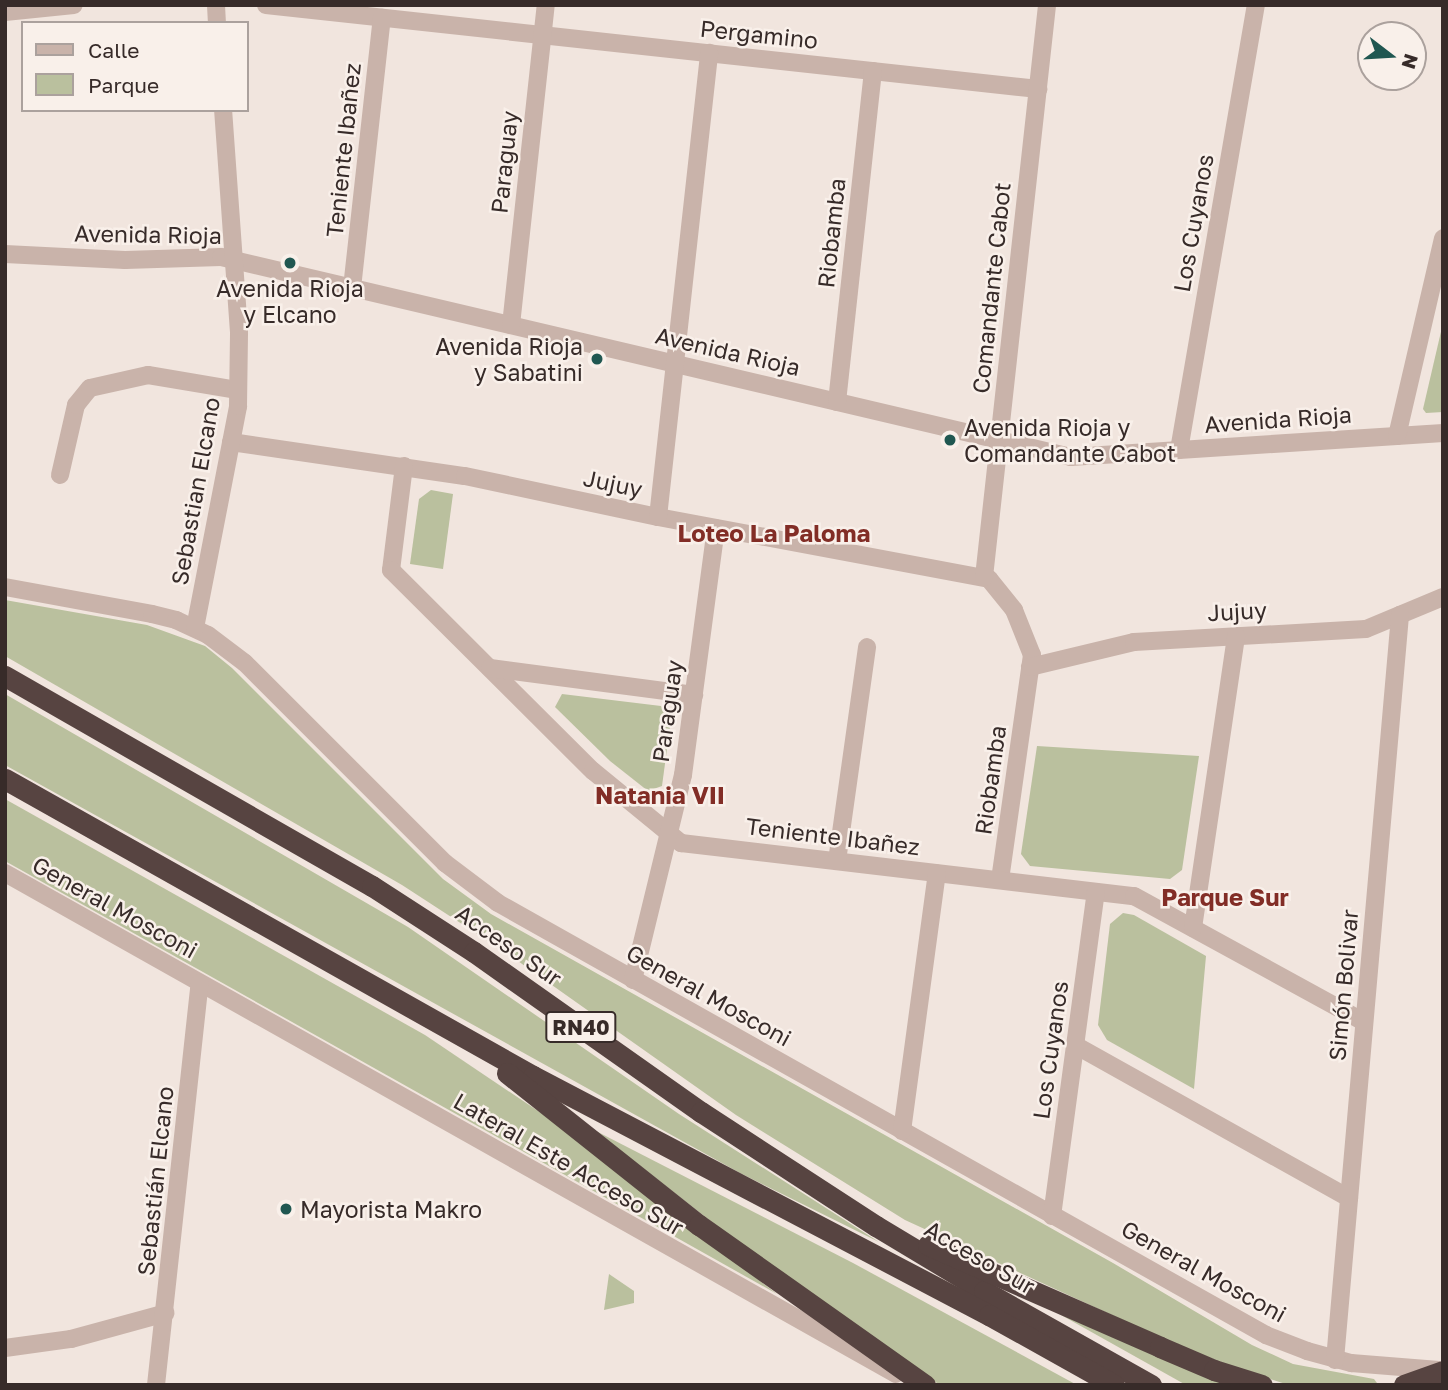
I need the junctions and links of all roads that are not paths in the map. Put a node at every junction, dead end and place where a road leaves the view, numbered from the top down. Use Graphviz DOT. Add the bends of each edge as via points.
graph roads {
  1 [pos="74,5"];
  2 [pos="266,5"];
  3 [pos="546,5"];
  4 [pos="1047,5"];
  5 [pos="1256,5"];
  6 [pos="5,12"];
  7 [pos="382,18"];
  8 [pos="542,35"];
  9 [pos="709,53"];
  10 [pos="873,71"];
  11 [pos="1038,89"];
  12 [pos="223,112"];
  13 [pos="1443,238"];
  14 [pos="5,254"];
  15 [pos="234,260"];
  16 [pos="352,288"];
  17 [pos="511,325"];
  18 [pos="675,363"];
  19 [pos="238,390"];
  20 [pos="837,402"];
  21 [pos="1443,433"];
  22 [pos="1396,436"];
  23 [pos="999,440"];
  24 [pos="231,442"];
  25 [pos="1179,450"];
  26 [pos="404,466"];
  27 [pos="60,475"];
  28 [pos="659,517"];
  29 [pos="716,528"];
  30 [pos="984,577"];
  31 [pos="5,587"];
  32 [pos="1443,597"];
  33 [pos="1399,615"];
  34 [pos="195,628"];
  35 [pos="1236,636"];
  36 [pos="867,647"];
  37 [pos="1030,667"];
  38 [pos="490,668"];
  39 [pos="5,676"];
  40 [pos="694,695"];
  41 [pos="5,779"];
  42 [pos="669,833"];
  43 [pos="837,861"];
  44 [pos="5,873"];
  45 [pos="937,873"];
  46 [pos="1000,880"];
  47 [pos="1096,892"];
  48 [pos="1193,928"];
  49 [pos="634,980"];
  50 [pos="200,983"];
  51 [pos="1364,1022"];
  52 [pos="440,1024"];
  53 [pos="1075,1045"];
  54 [pos="902,1131"];
  55 [pos="1349,1198"];
  56 [pos="841,1203"];
  57 [pos="1052,1216"];
  58 [pos="166,1313"];
  59 [pos="5,1348"];
  60 [pos="1335,1360"];
  61 [pos="1443,1371"];
  62 [pos="156,1385"];
  63 [pos="916,1385"];
  64 [pos="925,1385"];
  65 [pos="1114,1385"];
  66 [pos="1151,1385"];
  67 [pos="1262,1385"];
  68 [pos="1404,1385"];
  1 -- 6 [label="street"];
  2 -- 7 [label="street, Pergamino"];
  3 -- 8 [label="street, Paraguay"];
  4 -- 11 [label="street, Comandante Cabot"];
  5 -- 25 [label="street, Los Cuyanos"];
  7 -- 8 [label="street, Pergamino"];
  7 -- 16 [label="street, Teniente Ibañez"];
  8 -- 9 [label="street, Pergamino"];
  8 -- 17 [label="street, Paraguay"];
  9 -- 10 [label="street, Pergamino"];
  9 -- 18 [label="street"];
  10 -- 11 [label="street, Pergamino"];
  10 -- 20 [label="street, Riobamba"];
  11 -- 23 [label="street, Comandante Cabot"];
  12 -- 15 [label="street, Sebastian Elcano"];
  13 -- 22 [label="street"];
  14 -- 15 [label="street, Avenida Rioja"];
  15 -- 16 [label="street, Avenida Rioja"];
  15 -- 19 [label="street, Sebastian Elcano"];
  16 -- 17 [label="street, Avenida Rioja"];
  17 -- 18 [label="street, Avenida Rioja"];
  18 -- 20 [label="street, Avenida Rioja"];
  18 -- 28 [label="street"];
  19 -- 24 [label="street, Sebastian Elcano"];
  19 -- 27 [label="street" via="148,375 90,388 76,405"];
  20 -- 23 [label="street, Avenida Rioja"];
  21 -- 22 [label="street, Avenida Rioja"];
  22 -- 25 [label="street, Avenida Rioja"];
  23 -- 25 [label="street, Avenida Rioja" via="1072,457"];
  23 -- 30 [label="street, Comandante Cabot"];
  24 -- 26 [label="street, Jujuy"];
  24 -- 34 [label="street, Sebastian Elcano"];
  26 -- 28 [label="street, Jujuy"];
  26 -- 38 [label="street, Teniente Ibañez" via="391,570"];
  28 -- 29 [label="street, Jujuy"];
  29 -- 30 [label="street, Jujuy"];
  29 -- 40 [label="street, Paraguay"];
  30 -- 37 [label="street, Riobamba" via="996,584 1020,623 1032,650"];
  31 -- 34 [label="street, General Mosconi" via="152,614"];
  32 -- 33 [label="street, Jujuy"];
  33 -- 35 [label="street, Jujuy" via="1366,629"];
  33 -- 51 [label="street, Simón Bolivar"];
  34 -- 49 [label="street, General Mosconi" via="246,663 467,882"];
  35 -- 37 [label="street, Jujuy" via="1134,642"];
  35 -- 48 [label="street"];
  36 -- 43 [label="street"];
  37 -- 46 [label="street, Riobamba"];
  38 -- 40 [label="street"];
  38 -- 42 [label="street, Teniente Ibañez" via="593,771"];
  39 -- 56 [label="highway, Acceso Sur / RN40" via="372,886"];
  40 -- 42 [label="street, Paraguay"];
  41 -- 52 [label="highway, Acceso Sur / RN40"];
  42 -- 43 [label="street, Teniente Ibañez" via="681,843"];
  42 -- 49 [label="street, Paraguay"];
  43 -- 45 [label="street, Teniente Ibañez"];
  44 -- 50 [label="street, General Mosconi"];
  45 -- 46 [label="street, Teniente Ibañez"];
  45 -- 54 [label="street"];
  46 -- 47 [label="street, Teniente Ibañez"];
  47 -- 48 [label="street, Teniente Ibañez" via="1134,896"];
  47 -- 53 [label="street, Los Cuyanos"];
  48 -- 51 [label="street, Teniente Ibañez"];
  49 -- 54 [label="street, General Mosconi"];
  50 -- 58 [label="street, Sebastián Elcano"];
  50 -- 63 [label="street, Lateral Este Acceso Sur"];
  51 -- 55 [label="street, Simón Bolivar"];
  52 -- 64 [label="highway" via="699,1224"];
  52 -- 65 [label="highway, Acceso Sur / RN40"];
  53 -- 55 [label="street"];
  53 -- 57 [label="street, Los Cuyanos"];
  54 -- 57 [label="street, General Mosconi"];
  55 -- 60 [label="street, Simón Bolivar"];
  56 -- 66 [label="highway, Acceso Sur / RN40"];
  56 -- 67 [label="highway" via="1093,1319"];
  57 -- 60 [label="street, General Mosconi" via="1266,1335"];
  58 -- 59 [label="street" via="71,1339"];
  58 -- 62 [label="street, Sebastián Elcano"];
  60 -- 61 [label="street, General Mosconi"];
  61 -- 68 [label="highway"];
}
